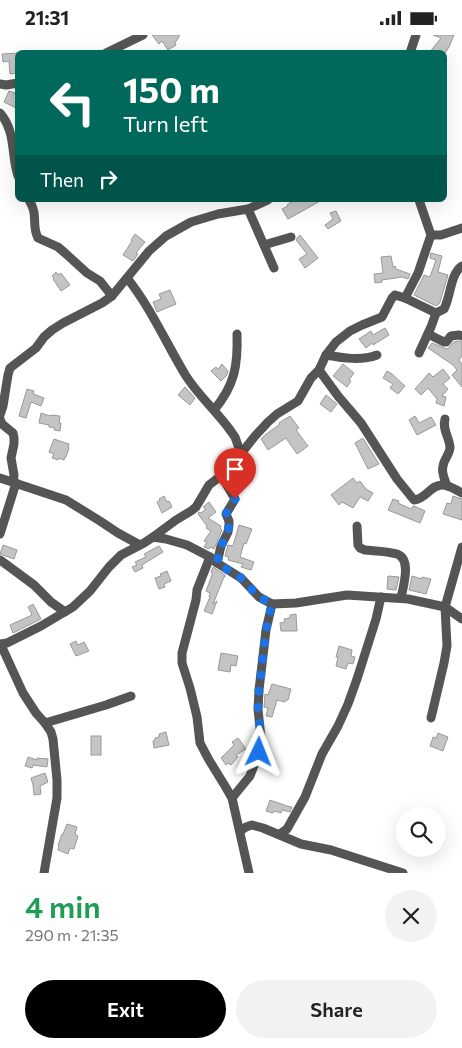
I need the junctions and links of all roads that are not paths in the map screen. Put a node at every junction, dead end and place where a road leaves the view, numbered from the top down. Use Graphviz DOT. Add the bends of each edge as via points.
graph roads {
  1 [pos="143,35"];
  2 [pos="416,35"];
  3 [pos="112,50"];
  4 [pos="411,50"];
  5 [pos="0,84"];
  6 [pos="15,84"];
  7 [pos="0,113"];
  8 [pos="15,169"];
  9 [pos="30,202"];
  10 [pos="264,202"];
  11 [pos="420,202"];
  12 [pos="248,209"];
  13 [pos="462,228"];
  14 [pos="431,235"];
  15 [pos="291,237"];
  16 [pos="264,245"];
  17 [pos="274,268"];
  18 [pos="460,271"];
  19 [pos="127,278"];
  20 [pos="112,296"];
  21 [pos="405,298"];
  22 [pos="436,313"];
  23 [pos="237,334"];
  24 [pos="428,334"];
  25 [pos="462,336"];
  26 [pos="418,353"];
  27 [pos="326,355"];
  28 [pos="377,355"];
  29 [pos="319,370"];
  30 [pos="1,409"];
  31 [pos="214,410"];
  32 [pos="0,419"];
  33 [pos="445,419"];
  34 [pos="241,454"];
  35 [pos="221,475"];
  36 [pos="0,478"];
  37 [pos="15,482"];
  38 [pos="447,486"];
  39 [pos="462,493"];
  40 [pos="357,526"];
  41 [pos="0,534"];
  42 [pos="153,537"];
  43 [pos="140,545"];
  44 [pos="462,547"];
  45 [pos="0,560"];
  46 [pos="213,560"];
  47 [pos="382,597"];
  48 [pos="402,598"];
  49 [pos="272,604"];
  50 [pos="445,607"];
  51 [pos="65,612"];
  52 [pos="462,619"];
  53 [pos="1,644"];
  54 [pos="131,696"];
  55 [pos="430,718"];
  56 [pos="45,723"];
  57 [pos="232,798"];
  58 [pos="240,831"];
  59 [pos="280,834"];
  60 [pos="44,873"];
  61 [pos="249,873"];
  62 [pos="403,873"];
  1 -- 3 [label="street"];
  2 -- 4 [label="street"];
  5 -- 6 [label="street"];
  7 -- 8 [label="street" via="10,129"];
  9 -- 20 [label="street" via="36,215 38,238 66,253 100,281"];
  10 -- 12 [label="street"];
  11 -- 14 [label="street"];
  12 -- 16 [label="street"];
  12 -- 19 [label="street" via="206,217 177,229 150,251"];
  13 -- 14 [label="street"];
  14 -- 21 [label="street"];
  15 -- 16 [label="street"];
  16 -- 17 [label="street"];
  18 -- 22 [label="street" via="453,278 447,304"];
  19 -- 20 [label="street"];
  19 -- 31 [label="street" via="154,317 188,379"];
  20 -- 30 [label="street" via="52,330 36,348 10,368"];
  21 -- 22 [label="street"];
  21 -- 27 [label="street" via="395,295 382,317 350,331"];
  22 -- 24 [label="street"];
  23 -- 31 [label="street" via="235,371 224,399"];
  24 -- 25 [label="street" via="444,342 451,335"];
  24 -- 26 [label="street"];
  27 -- 28 [label="street" via="364,359"];
  27 -- 29 [label="street"];
  29 -- 34 [label="street" via="298,401 268,422"];
  29 -- 38 [label="street" via="361,423 414,500 422,498 435,486"];
  31 -- 34 [label="street" via="235,437"];
  32 -- 37 [label="street" via="13,433 11,458"];
  33 -- 38 [label="street" via="443,426 450,451 442,467"];
  34 -- 35 [label="street"];
  35 -- 42 [label="street" via="204,491 196,507"];
  35 -- 46 [label="street" via="235,499 226,514 228,532"];
  36 -- 37 [label="street"];
  37 -- 41 [label="street"];
  37 -- 43 [label="street" via="66,500"];
  38 -- 39 [label="street"];
  40 -- 48 [label="street" via="360,548 403,558 406,571"];
  42 -- 43 [label="street"];
  42 -- 46 [label="street" via="187,545"];
  43 -- 51 [label="street" via="121,555 81,601"];
  44 -- 50 [label="street"];
  45 -- 51 [label="street"];
  46 -- 49 [label="street"];
  46 -- 57 [label="street" via="197,590 182,663 197,717 200,743"];
  47 -- 48 [label="street"];
  47 -- 49 [label="street" via="348,595"];
  47 -- 59 [label="street" via="348,704 322,754 305,797 287,829"];
  48 -- 50 [label="street"];
  49 -- 57 [label="street" via="259,691 259,752 250,776"];
  50 -- 52 [label="street"];
  50 -- 55 [label="street" via="445,654"];
  51 -- 53 [label="street"];
  53 -- 56 [label="street" via="23,693"];
  54 -- 56 [label="street"];
  56 -- 60 [label="street" via="53,739 57,786"];
  57 -- 58 [label="street"];
  58 -- 59 [label="street" via="252,825"];
  58 -- 61 [label="street"];
  59 -- 62 [label="street" via="300,844 331,850"];
}
